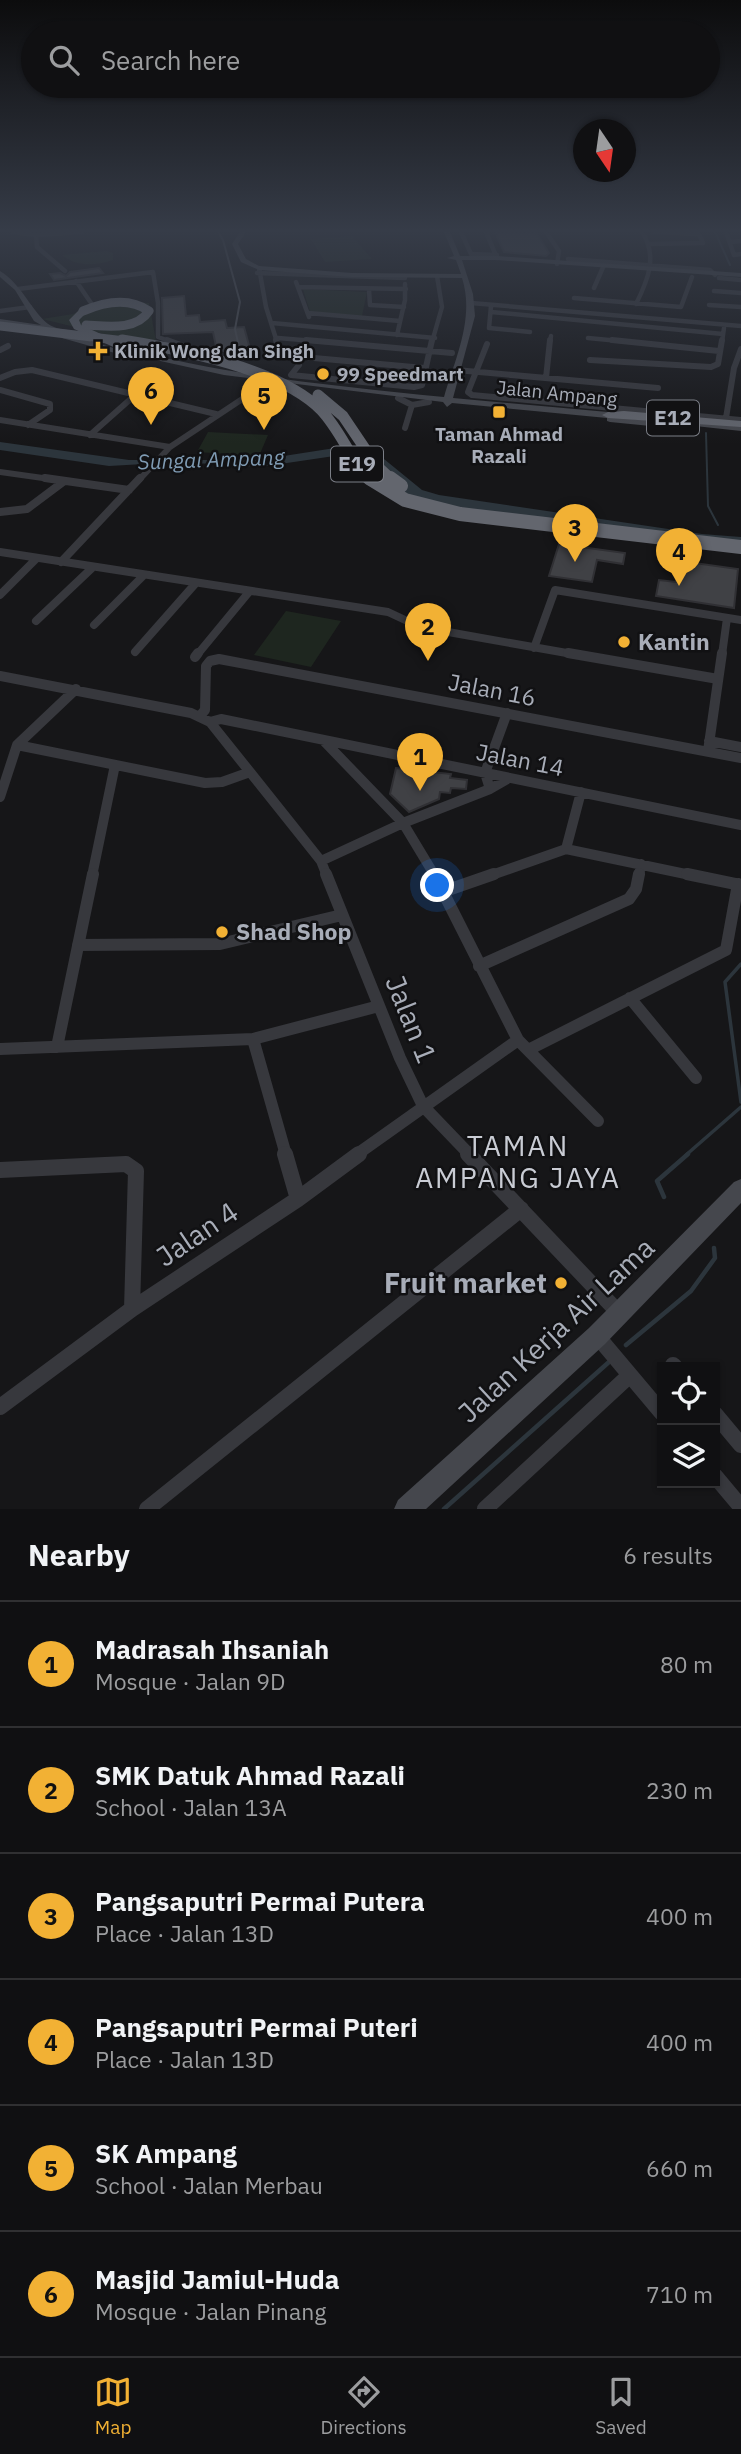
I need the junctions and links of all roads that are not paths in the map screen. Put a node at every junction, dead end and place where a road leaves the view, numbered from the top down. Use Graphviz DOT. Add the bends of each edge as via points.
graph roads {
  1 [pos="27,302"];
  2 [pos="158,302"];
  3 [pos="266,302"];
  4 [pos="304,302"];
  5 [pos="370,302"];
  6 [pos="405,302"];
  7 [pos="441,302"];
  8 [pos="461,302"];
  9 [pos="620,302"];
  10 [pos="683,302"];
  11 [pos="471,303"];
  12 [pos="491,303"];
  13 [pos="636,304"];
  14 [pos="709,305"];
  15 [pos="30,307"];
  16 [pos="404,307"];
  17 [pos="741,307"];
  18 [pos="491,312"];
  19 [pos="308,313"];
  20 [pos="704,319"];
  21 [pos="1,321"];
  22 [pos="400,321"];
  23 [pos="272,324"];
  24 [pos="725,324"];
  25 [pos="741,324"];
  26 [pos="48,327"];
  27 [pos="313,327"];
  28 [pos="530,332"];
  29 [pos="723,334"];
  30 [pos="397,335"];
  31 [pos="551,336"];
  32 [pos="278,338"];
  33 [pos="435,338"];
  34 [pos="588,338"];
  35 [pos="487,344"];
  36 [pos="9,346"];
  37 [pos="0,349"];
  38 [pos="741,349"];
  39 [pos="719,351"];
  40 [pos="430,352"];
  41 [pos="206,353"];
  42 [pos="137,354"];
  43 [pos="452,354"];
  44 [pos="281,355"];
  45 [pos="590,360"];
  46 [pos="276,361"];
  47 [pos="299,365"];
  48 [pos="424,368"];
  49 [pos="738,368"];
  50 [pos="354,370"];
  51 [pos="456,370"];
  52 [pos="476,372"];
  53 [pos="0,378"];
  54 [pos="546,378"];
  55 [pos="257,385"];
  56 [pos="343,385"];
  57 [pos="279,386"];
  58 [pos="658,388"];
  59 [pos="436,389"];
  60 [pos="0,390"];
  61 [pos="135,396"];
  62 [pos="400,397"];
  63 [pos="469,398"];
  64 [pos="445,400"];
  65 [pos="429,402"];
  66 [pos="412,405"];
  67 [pos="216,414"];
  68 [pos="614,417"];
  69 [pos="726,418"];
  70 [pos="0,420"];
  71 [pos="28,425"];
  72 [pos="740,425"];
  73 [pos="405,428"];
  74 [pos="90,435"];
  75 [pos="169,449"];
  76 [pos="0,472"];
  77 [pos="62,482"];
  78 [pos="129,490"];
  79 [pos="0,512"];
  80 [pos="741,536"];
  81 [pos="741,547"];
  82 [pos="0,552"];
  83 [pos="37,558"];
  84 [pos="61,562"];
  85 [pos="92,568"];
  86 [pos="143,576"];
  87 [pos="195,584"];
  88 [pos="248,592"];
  89 [pos="0,595"];
  90 [pos="727,618"];
  91 [pos="741,620"];
  92 [pos="36,621"];
  93 [pos="94,625"];
  94 [pos="534,649"];
  95 [pos="135,652"];
  96 [pos="195,657"];
  97 [pos="0,676"];
  98 [pos="718,680"];
  99 [pos="76,689"];
  100 [pos="507,713"];
  101 [pos="205,719"];
  102 [pos="322,740"];
  103 [pos="17,746"];
  104 [pos="709,746"];
  105 [pos="741,747"];
  106 [pos="741,758"];
  107 [pos="116,765"];
  108 [pos="250,772"];
  109 [pos="485,773"];
  110 [pos="509,778"];
  111 [pos="490,789"];
  112 [pos="582,792"];
  113 [pos="0,797"];
  114 [pos="403,823"];
  115 [pos="741,824"];
  116 [pos="566,849"];
  117 [pos="321,861"];
  118 [pos="641,864"];
  119 [pos="739,885"];
  120 [pos="445,891"];
  121 [pos="342,915"];
  122 [pos="78,945"];
  123 [pos="479,966"];
  124 [pos="630,998"];
  125 [pos="379,1006"];
  126 [pos="253,1039"];
  127 [pos="523,1045"];
  128 [pos="57,1047"];
  129 [pos="0,1049"];
  130 [pos="696,1078"];
  131 [pos="423,1106"];
  132 [pos="598,1121"];
  133 [pos="0,1170"];
  134 [pos="741,1189"];
  135 [pos="298,1199"];
  136 [pos="521,1209"];
  137 [pos="132,1310"];
  138 [pos="620,1314"];
  139 [pos="597,1336"];
  140 [pos="630,1375"];
  141 [pos="0,1407"];
  142 [pos="657,1407"];
  143 [pos="720,1420"];
  144 [pos="741,1445"];
  145 [pos="720,1481"];
  146 [pos="741,1507"];
  147 [pos="147,1509"];
  148 [pos="407,1509"];
  149 [pos="485,1509"];
  1 -- 15 [label="main road"];
  2 -- 41 [label="street" via="158,337"];
  3 -- 23 [label="street"];
  4 -- 19 [label="street"];
  5 -- 16 [label="street" via="370,306"];
  6 -- 16 [label="street"];
  7 -- 33 [label="street"];
  8 -- 43 [label="main road"];
  9 -- 13 [label="street"];
  10 -- 13 [label="street" via="676,308"];
  11 -- 12 [label="street"];
  11 -- 51 [label="main road"];
  12 -- 18 [label="street"];
  12 -- 24 [label="street"];
  14 -- 17 [label="street"];
  15 -- 21 [label="street"];
  15 -- 26 [label="main road"];
  16 -- 22 [label="street"];
  18 -- 28 [label="street" via="489,328"];
  18 -- 29 [label="street"];
  19 -- 22 [label="street"];
  19 -- 27 [label="street"];
  20 -- 25 [label="street"];
  21 -- 26 [label="main road"];
  21 -- 42 [label="highway, bridge" via="112,326 147,317 149,311 137,304 114,303 83,311 74,320 77,327"];
  21 -- 55 [label="main road" via="166,366"];
  21 -- 57 [label="highway, E19, bridge" via="177,348"];
  21 -- 80 [label="highway, E19, bridge" via="172,342 276,375 324,399 347,417 386,478 432,498 483,508"];
  22 -- 30 [label="street"];
  23 -- 27 [label="street"];
  23 -- 32 [label="street"];
  24 -- 25 [label="street"];
  24 -- 29 [label="street"];
  26 -- 42 [label="main road"];
  27 -- 30 [label="street"];
  29 -- 39 [label="street"];
  30 -- 33 [label="street"];
  31 -- 54 [label="street"];
  32 -- 40 [label="street"];
  32 -- 44 [label="street"];
  33 -- 40 [label="street"];
  34 -- 39 [label="street"];
  35 -- 52 [label="street"];
  36 -- 37 [label="street"];
  38 -- 49 [label="street"];
  39 -- 45 [label="street" via="718,364 711,367"];
  40 -- 43 [label="street"];
  40 -- 48 [label="street"];
  42 -- 55 [label="main road"];
  43 -- 64 [label="main road"];
  44 -- 46 [label="street"];
  44 -- 48 [label="street"];
  47 -- 56 [label="street" via="291,375"];
  48 -- 56 [label="street" via="422,385 414,387"];
  49 -- 69 [label="street"];
  50 -- 56 [label="street"];
  51 -- 52 [label="street"];
  51 -- 64 [label="main road"];
  52 -- 54 [label="street"];
  52 -- 63 [label="street"];
  53 -- 61 [label="street" via="32,370"];
  54 -- 58 [label="street"];
  55 -- 56 [label="main road, Jalan Ampang"];
  55 -- 57 [label="main road, Jalan Ampang"];
  55 -- 67 [label="street"];
  56 -- 62 [label="main road, Jalan Ampang"];
  57 -- 62 [label="main road, Jalan Ampang"];
  57 -- 81 [label="highway, E19, bridge" via="321,409 372,482 423,507"];
  59 -- 62 [label="main road"];
  60 -- 71 [label="street" via="50,404 50,410"];
  61 -- 67 [label="street"];
  61 -- 74 [label="street"];
  62 -- 64 [label="main road, Jalan Ampang"];
  62 -- 65 [label="main road, Jalan Ampang"];
  62 -- 66 [label="street"];
  63 -- 64 [label="main road, Jalan Ampang"];
  63 -- 68 [label="main road, Jalan Ampang"];
  63 -- 69 [label="street"];
  64 -- 65 [label="main road, Jalan Ampang"];
  64 -- 68 [label="main road, Jalan Ampang"];
  65 -- 66 [label="street"];
  66 -- 73 [label="street"];
  67 -- 75 [label="street"];
  68 -- 72 [label="highway, E12" via="624,414"];
  69 -- 72 [label="street"];
  70 -- 71 [label="street"];
  71 -- 74 [label="street"];
  74 -- 75 [label="street"];
  75 -- 78 [label="street"];
  76 -- 77 [label="street"];
  77 -- 78 [label="street"];
  77 -- 79 [label="street" via="26,511"];
  78 -- 84 [label="street"];
  82 -- 83 [label="street"];
  83 -- 84 [label="street"];
  83 -- 89 [label="street"];
  84 -- 85 [label="street"];
  85 -- 86 [label="street"];
  85 -- 92 [label="street"];
  86 -- 87 [label="street"];
  86 -- 93 [label="street"];
  87 -- 88 [label="street"];
  87 -- 95 [label="street"];
  88 -- 94 [label="street" via="388,612 420,627"];
  88 -- 96 [label="street"];
  90 -- 91 [label="street"];
  90 -- 94 [label="street" via="555,590"];
  90 -- 98 [label="street"];
  94 -- 98 [label="street"];
  97 -- 99 [label="street, Jalan 14"];
  98 -- 104 [label="street"];
  99 -- 101 [label="street, Jalan 14"];
  99 -- 103 [label="street"];
  100 -- 101 [label="street, Jalan 16" via="219,659 206,666"];
  100 -- 104 [label="street, Jalan 16"];
  100 -- 109 [label="street"];
  101 -- 102 [label="street, Jalan 14"];
  101 -- 108 [label="street, Jalan 1"];
  102 -- 109 [label="street, Jalan 14"];
  102 -- 114 [label="street"];
  103 -- 107 [label="street"];
  103 -- 113 [label="street"];
  104 -- 105 [label="street"];
  104 -- 106 [label="street, Jalan 16"];
  107 -- 108 [label="street" via="205,783"];
  107 -- 122 [label="street"];
  108 -- 117 [label="street, Jalan 1"];
  109 -- 110 [label="street, Jalan 14"];
  109 -- 111 [label="street"];
  110 -- 111 [label="street"];
  110 -- 112 [label="street, Jalan 14"];
  111 -- 114 [label="street"];
  112 -- 115 [label="street, Jalan 14"];
  112 -- 116 [label="street"];
  114 -- 117 [label="street"];
  114 -- 120 [label="street"];
  116 -- 118 [label="street"];
  116 -- 120 [label="street"];
  117 -- 121 [label="street, Jalan 1"];
  118 -- 119 [label="street"];
  118 -- 123 [label="street" via="636,890 629,899"];
  119 -- 124 [label="street, Jalan 4" via="726,950"];
  120 -- 123 [label="street"];
  121 -- 122 [label="street" via="220,944"];
  121 -- 125 [label="street, Jalan 1"];
  122 -- 128 [label="street"];
  123 -- 127 [label="street"];
  124 -- 127 [label="street, Jalan 4"];
  124 -- 130 [label="street"];
  125 -- 126 [label="street"];
  125 -- 131 [label="street, Jalan 1"];
  126 -- 128 [label="street"];
  126 -- 135 [label="street"];
  127 -- 131 [label="street, Jalan 4"];
  127 -- 132 [label="street"];
  128 -- 129 [label="street"];
  131 -- 135 [label="street, Jalan 4"];
  131 -- 136 [label="street, Jalan 1"];
  133 -- 137 [label="street" via="132,1167"];
  134 -- 138 [label="main road, Jalan Kerja Air Lama"];
  135 -- 137 [label="street, Jalan 4"];
  136 -- 138 [label="street, Jalan 1"];
  136 -- 147 [label="street"];
  137 -- 141 [label="street, Jalan 4"];
  138 -- 139 [label="main road, Jalan Kerja Air Lama"];
  139 -- 140 [label="street"];
  139 -- 148 [label="main road, Jalan Kerja Air Lama"];
  140 -- 142 [label="street"];
  140 -- 149 [label="street"];
  143 -- 144 [label="street"];
  145 -- 146 [label="street"];
}
